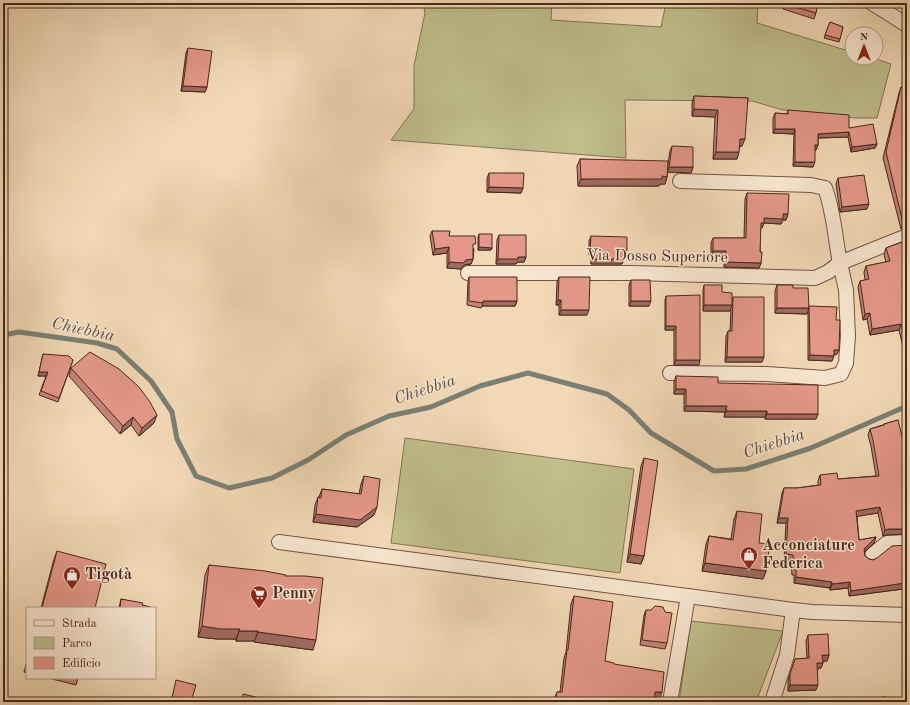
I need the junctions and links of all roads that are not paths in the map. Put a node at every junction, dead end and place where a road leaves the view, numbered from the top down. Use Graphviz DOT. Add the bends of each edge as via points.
graph roads {
  1 [pos="872,3"];
  2 [pos="907,25"];
  3 [pos="680,181"];
  4 [pos="907,236"];
  5 [pos="840,263"];
  6 [pos="468,273"];
  7 [pos="670,373"];
  8 [pos="279,542"];
  9 [pos="907,542"];
  10 [pos="870,557"];
  11 [pos="688,596"];
  12 [pos="793,610"];
  13 [pos="907,614"];
  14 [pos="670,702"];
  15 [pos="772,702"];
  1 -- 2 [label="street"];
  3 -- 5 [label="street" via="811,185 825,188 830,199"];
  4 -- 5 [label="street, Via Dosso Superiore"];
  5 -- 6 [label="street, Via Dosso Superiore" via="815,278 631,273"];
  5 -- 7 [label="street" via="846,290 848,336 846,363 841,374 825,378 767,374"];
  8 -- 11 [label="street"];
  9 -- 10 [label="street" via="887,543"];
  11 -- 12 [label="street"];
  11 -- 14 [label="street"];
  12 -- 13 [label="street"];
  12 -- 15 [label="street" via="786,655"];
}
